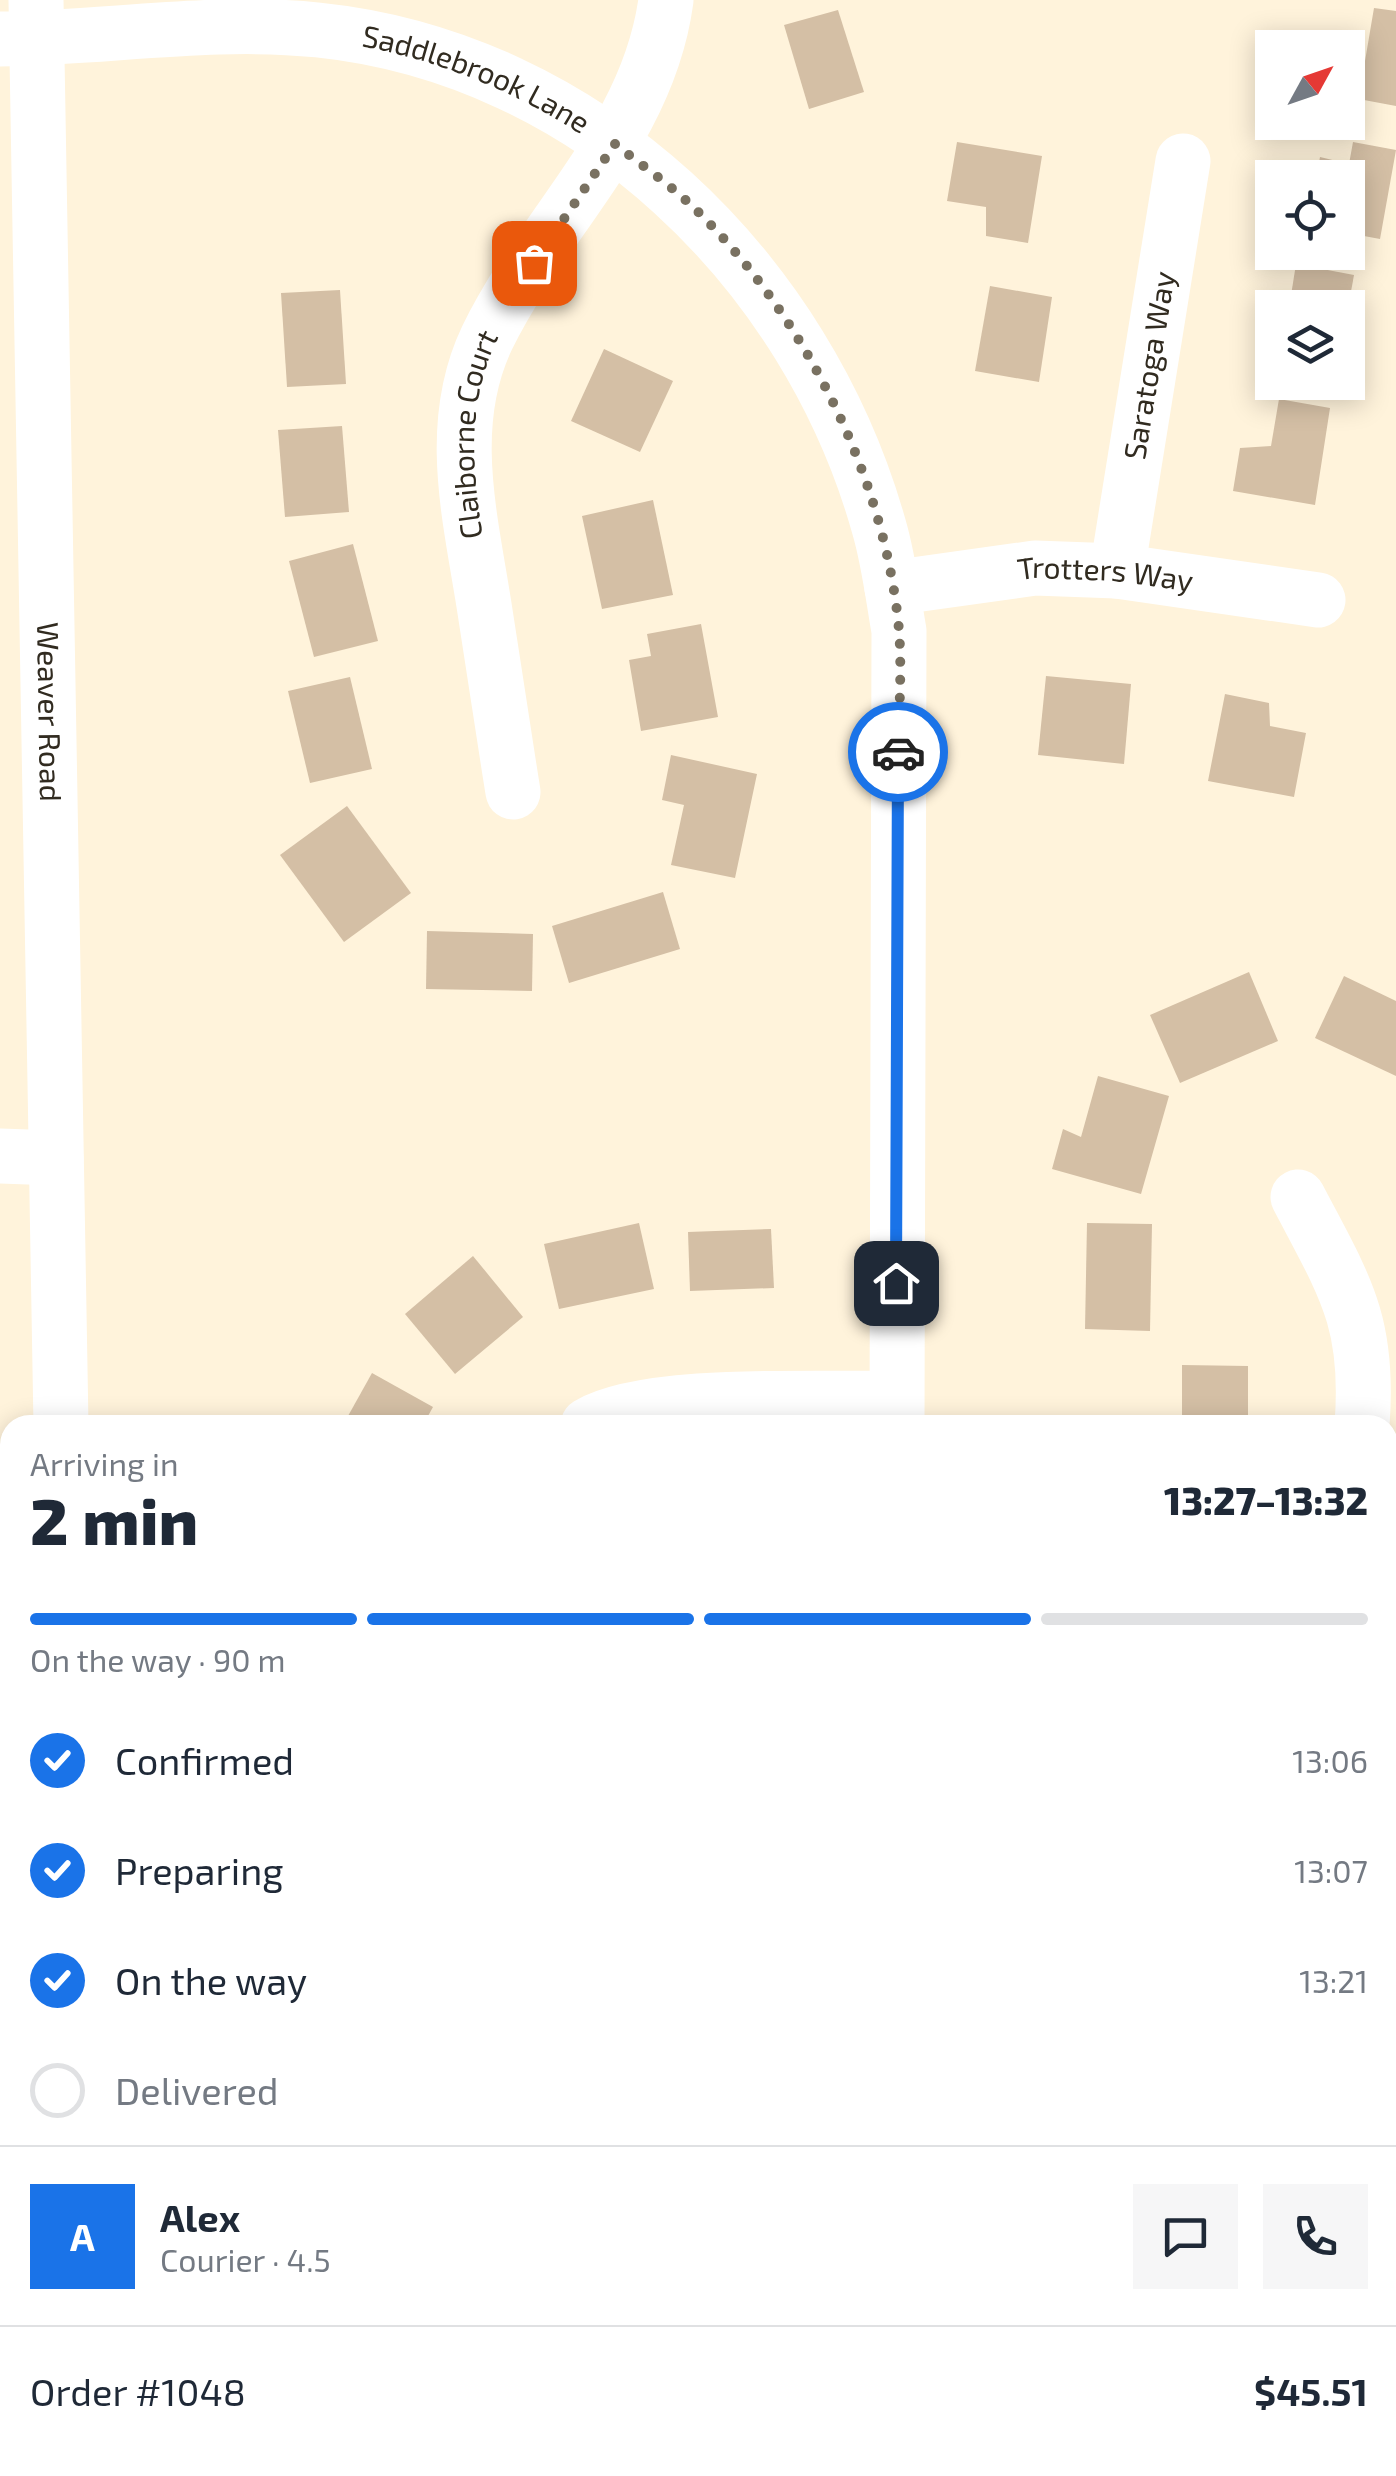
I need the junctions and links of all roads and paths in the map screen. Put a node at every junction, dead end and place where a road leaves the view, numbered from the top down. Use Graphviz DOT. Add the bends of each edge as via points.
graph roads {
  1 [pos="666,0"];
  2 [pos="24,26"];
  3 [pos="615,144"];
  4 [pos="1184,162"];
  5 [pos="1117,571"];
  6 [pos="892,588"];
  7 [pos="1318,600"];
  8 [pos="513,792"];
  9 [pos="0,1156"];
  10 [pos="56,1158"];
  11 [pos="1298,1197"];
  12 [pos="896,1412"];
  13 [pos="60,1415"];
  14 [pos="605,1415"];
  15 [pos="1362,1415"];
  1 -- 3 [label="street, Claiborne Court" via="661,38"];
  2 -- 3 [label="street, Saddlebrook Lane" via="260,27 374,38 507,82"];
  2 -- 10 [label="street, Weaver Road"];
  3 -- 6 [label="street, Saddlebrook Lane" via="692,206 737,256 810,362 861,472"];
  3 -- 8 [label="street, Claiborne Court" via="496,322 467,397 464,475"];
  4 -- 5 [label="street, Saratoga Way"];
  5 -- 6 [label="street, Trotters Way" via="1035,568"];
  5 -- 7 [label="street, Trotters Way"];
  6 -- 12 [label="street, Saddlebrook Lane" via="899,631"];
  9 -- 10 [label="street"];
  10 -- 13 [label="street, Weaver Road"];
  11 -- 15 [label="street" via="1361,1334"];
  12 -- 14 [label="street" via="664,1404"];
}
